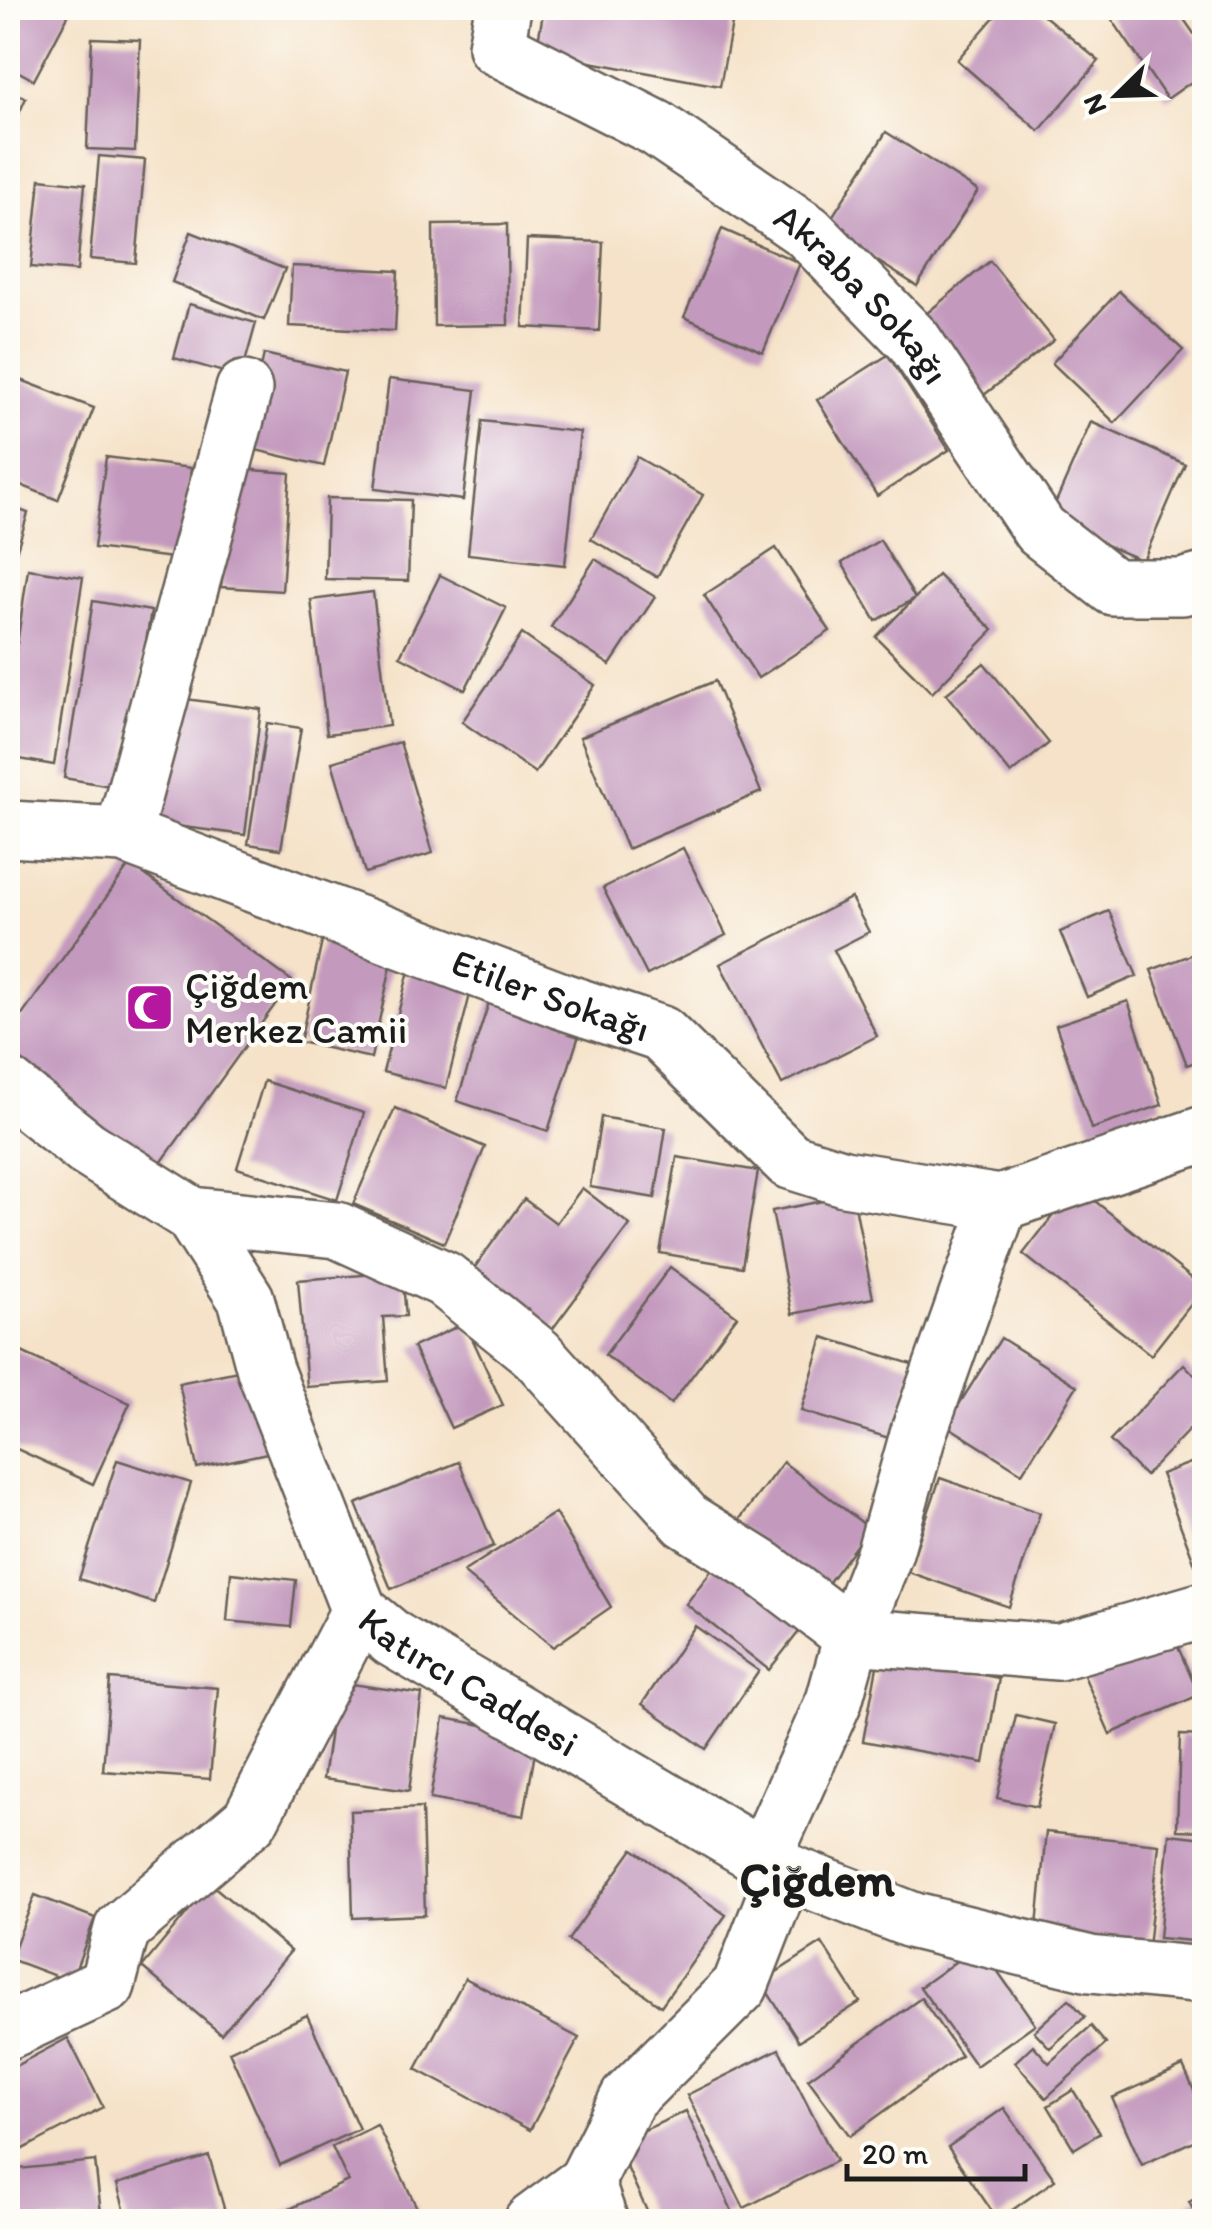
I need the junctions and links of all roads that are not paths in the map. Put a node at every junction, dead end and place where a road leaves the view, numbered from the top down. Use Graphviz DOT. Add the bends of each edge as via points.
graph roads {
  1 [pos="503,8"];
  2 [pos="244,389"];
  3 [pos="1204,581"];
  4 [pos="8,828"];
  5 [pos="123,835"];
  6 [pos="8,1086"];
  7 [pos="1204,1134"];
  8 [pos="1000,1204"];
  9 [pos="192,1215"];
  10 [pos="1204,1610"];
  11 [pos="359,1611"];
  12 [pos="852,1636"];
  13 [pos="774,1865"];
  14 [pos="1204,1976"];
  15 [pos="8,2032"];
  16 [pos="593,2202"];
  17 [pos="532,2222"];
  1 -- 3 [label="street, Akraba Sokağı" via="496,46 656,128 808,232 914,341 1040,530 1112,587"];
  2 -- 5 [label="street"];
  4 -- 5 [label="street, Etiler Sokağı"];
  5 -- 8 [label="street, Etiler Sokağı" via="661,1034 790,1160 844,1178"];
  6 -- 9 [label="street, Katırcı Caddesi" via="86,1148"];
  7 -- 8 [label="street, Etiler Sokağı"];
  8 -- 12 [label="street"];
  9 -- 11 [label="street, Katırcı Caddesi" via="246,1298 265,1370"];
  9 -- 12 [label="street" via="337,1230 444,1279 537,1354 687,1521"];
  10 -- 12 [label="street" via="1058,1652"];
  11 -- 13 [label="street, Katırcı Caddesi" via="393,1639"];
  11 -- 15 [label="street" via="250,1820 122,1929 107,1985"];
  12 -- 13 [label="street"];
  13 -- 14 [label="street, Katırcı Caddesi" via="914,1922 1090,1964"];
  13 -- 16 [label="street" via="740,1986 628,2098"];
  16 -- 17 [label="street"];
}
